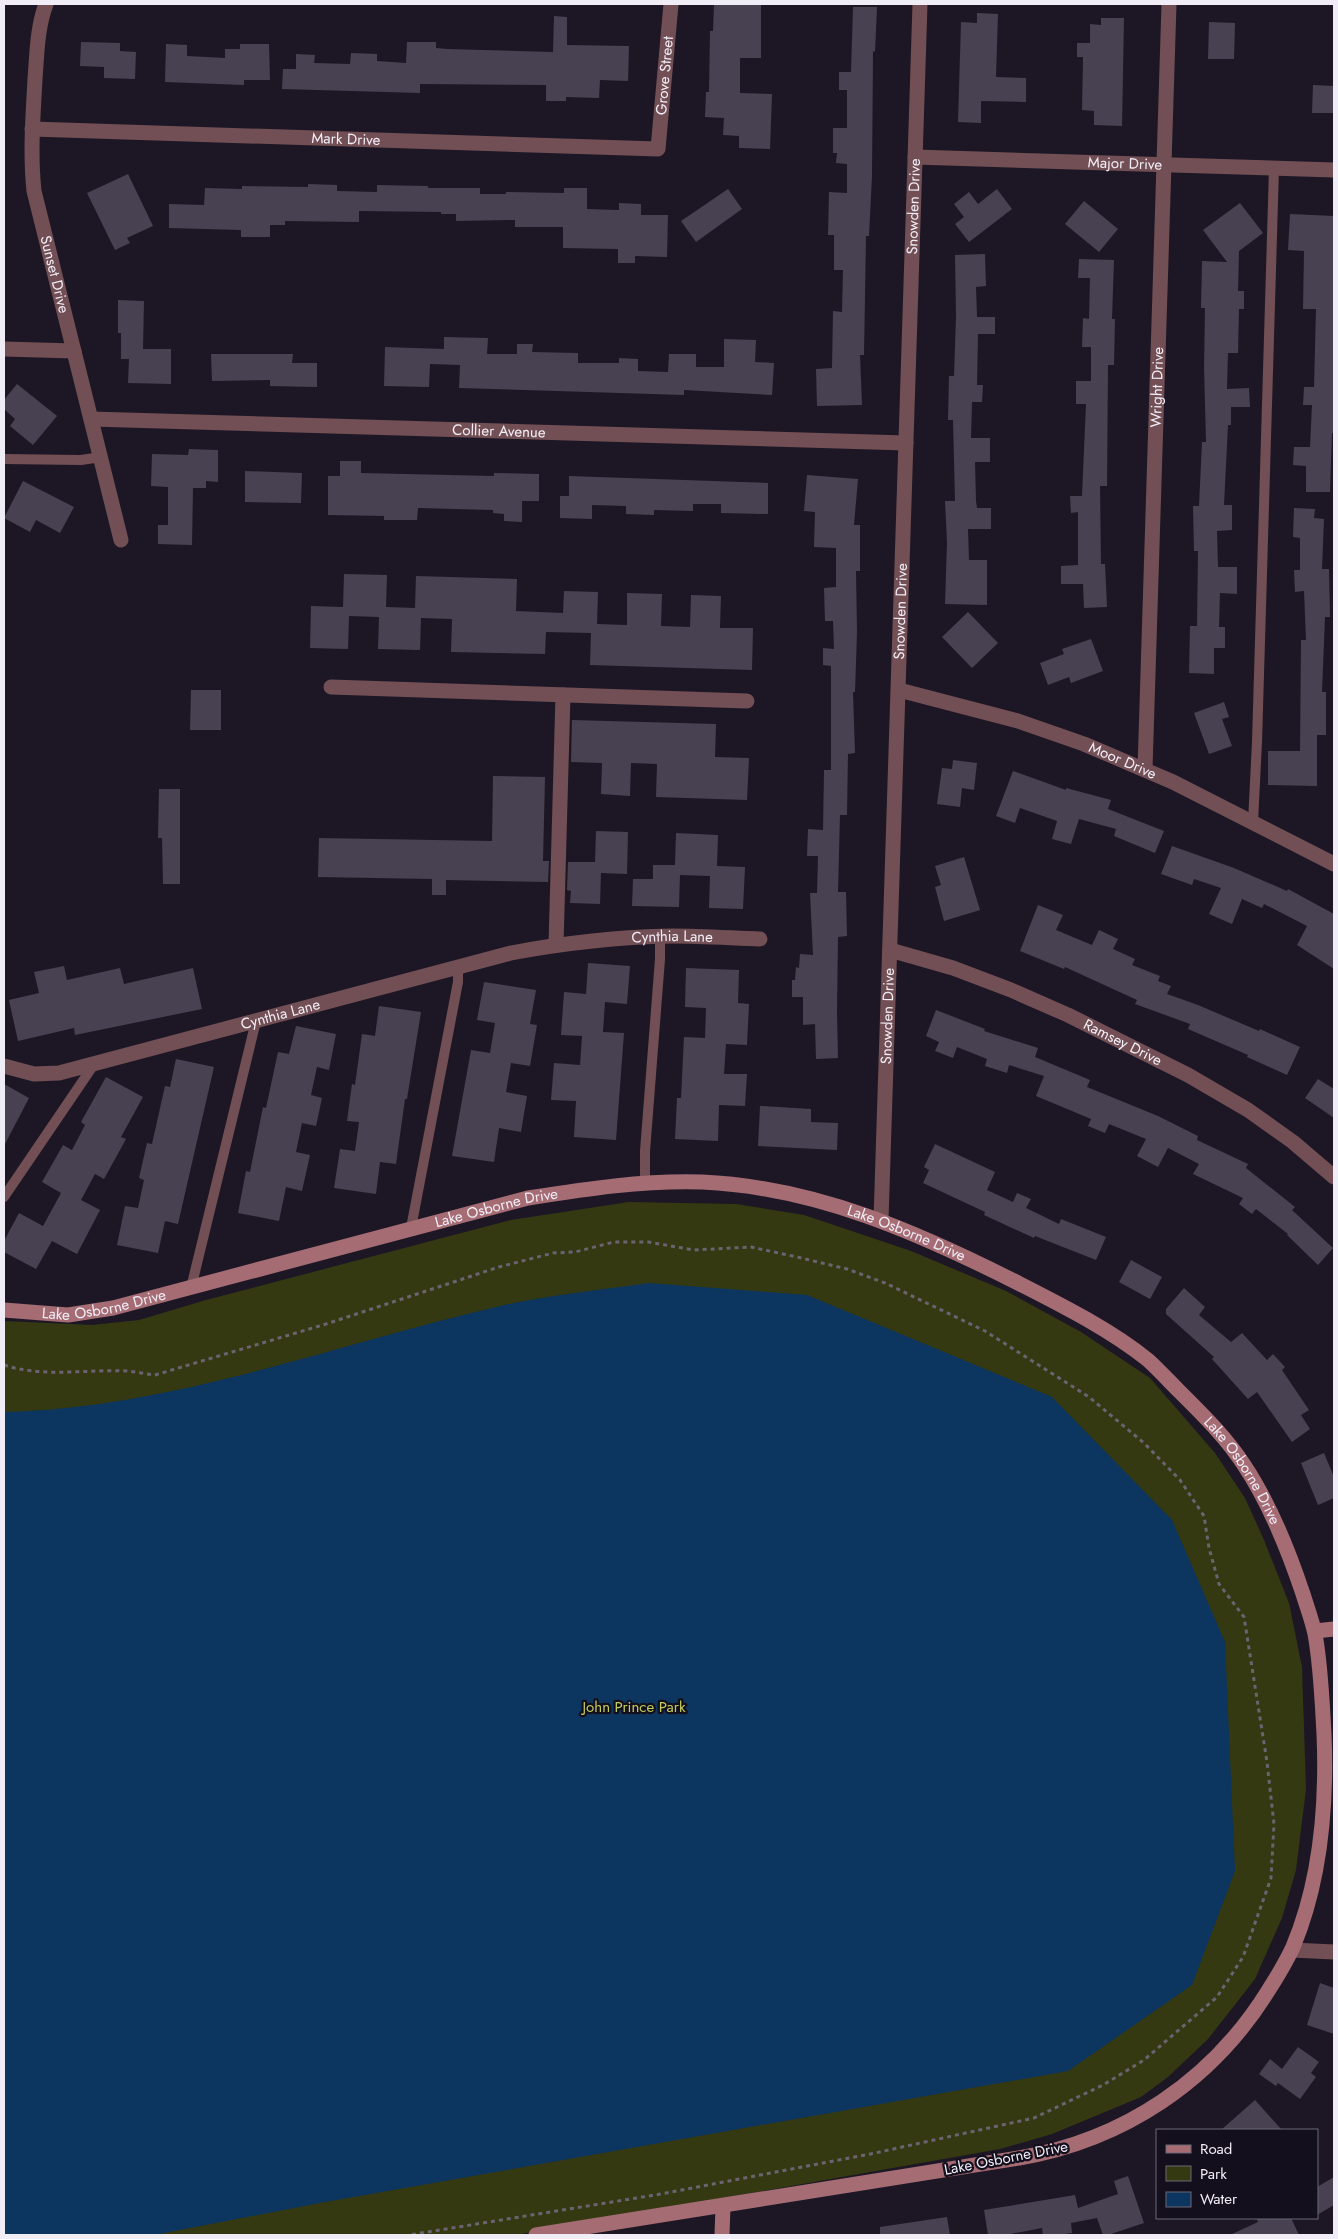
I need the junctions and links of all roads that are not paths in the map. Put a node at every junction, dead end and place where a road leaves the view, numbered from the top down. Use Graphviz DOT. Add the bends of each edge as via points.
graph roads {
  1 [pos="46,4"];
  2 [pos="671,4"];
  3 [pos="920,4"];
  4 [pos="1169,4"];
  5 [pos="32,129"];
  6 [pos="658,148"];
  7 [pos="915,156"];
  8 [pos="1164,164"];
  9 [pos="1274,168"];
  10 [pos="1334,170"];
  11 [pos="4,349"];
  12 [pos="74,351"];
  13 [pos="91,419"];
  14 [pos="906,443"];
  15 [pos="101,457"];
  16 [pos="4,459"];
  17 [pos="121,540"];
  18 [pos="331,687"];
  19 [pos="899,690"];
  20 [pos="563,695"];
  21 [pos="747,701"];
  22 [pos="1145,769"];
  23 [pos="1253,822"];
  24 [pos="1334,864"];
  25 [pos="660,937"];
  26 [pos="760,939"];
  27 [pos="556,945"];
  28 [pos="890,950"];
  29 [pos="458,967"];
  30 [pos="256,1020"];
  31 [pos="95,1063"];
  32 [pos="4,1066"];
  33 [pos="1334,1177"];
  34 [pos="645,1183"];
  35 [pos="4,1197"];
  36 [pos="881,1220"];
  37 [pos="411,1228"];
  38 [pos="191,1288"];
  39 [pos="4,1310"];
  40 [pos="1334,1629"];
  41 [pos="1314,1631"];
  42 [pos="1292,1950"];
  43 [pos="1334,1952"];
  44 [pos="723,2206"];
  45 [pos="536,2235"];
  46 [pos="722,2235"];
  1 -- 5 [label="street, Sunset Drive" via="39,29"];
  2 -- 6 [label="street, Grove Street"];
  3 -- 7 [label="street, Snowden Drive"];
  4 -- 8 [label="street, Wright Drive"];
  5 -- 6 [label="street, Mark Drive"];
  5 -- 12 [label="street, Sunset Drive" via="34,191"];
  7 -- 8 [label="street, Major Drive"];
  7 -- 14 [label="street, Snowden Drive"];
  8 -- 9 [label="street, Major Drive"];
  8 -- 22 [label="street, Wright Drive"];
  9 -- 10 [label="street, Major Drive"];
  9 -- 23 [label="lane"];
  11 -- 12 [label="street"];
  12 -- 13 [label="street, Sunset Drive"];
  13 -- 14 [label="street, Collier Avenue"];
  13 -- 15 [label="street, Sunset Drive"];
  14 -- 19 [label="street, Snowden Drive"];
  15 -- 16 [label="lane" via="80,460"];
  15 -- 17 [label="street, Sunset Drive"];
  18 -- 20 [label="street"];
  19 -- 22 [label="street, Moor Drive" via="1018,721"];
  19 -- 28 [label="street, Snowden Drive"];
  20 -- 21 [label="street"];
  20 -- 27 [label="street"];
  22 -- 23 [label="street, Moor Drive"];
  23 -- 24 [label="street, Moor Drive"];
  25 -- 26 [label="street, Cynthia Lane"];
  25 -- 27 [label="street, Cynthia Lane"];
  25 -- 34 [label="lane"];
  27 -- 29 [label="street, Cynthia Lane"];
  28 -- 33 [label="street, Ramsey Drive" via="953,968 1011,990 1188,1075 1248,1110"];
  28 -- 36 [label="street, Snowden Drive"];
  29 -- 30 [label="street, Cynthia Lane"];
  29 -- 37 [label="lane" via="458,982"];
  30 -- 31 [label="street, Cynthia Lane"];
  30 -- 38 [label="lane"];
  31 -- 32 [label="street, Cynthia Lane" via="47,1074 22,1072"];
  31 -- 35 [label="lane"];
  34 -- 36 [label="street, Lake Osborne Drive" via="705,1182 760,1189 821,1201"];
  34 -- 37 [label="street, Lake Osborne Drive" via="594,1187 528,1198"];
  36 -- 41 [label="street, Lake Osborne Drive" via="966,1257 1056,1302 1149,1362 1216,1430 1241,1461 1293,1564"];
  37 -- 38 [label="street, Lake Osborne Drive"];
  38 -- 39 [label="street, Lake Osborne Drive" via="113,1308 68,1315"];
  40 -- 41 [label="street"];
  41 -- 42 [label="street, Lake Osborne Drive" via="1322,1691 1323,1814 1310,1895"];
  42 -- 43 [label="street"];
  42 -- 44 [label="street, Lake Osborne Drive" via="1256,2009 1228,2045 1174,2095 1114,2129 1081,2143 1031,2156"];
  44 -- 45 [label="street, Lake Osborne Drive"];
  44 -- 46 [label="street"];
}
